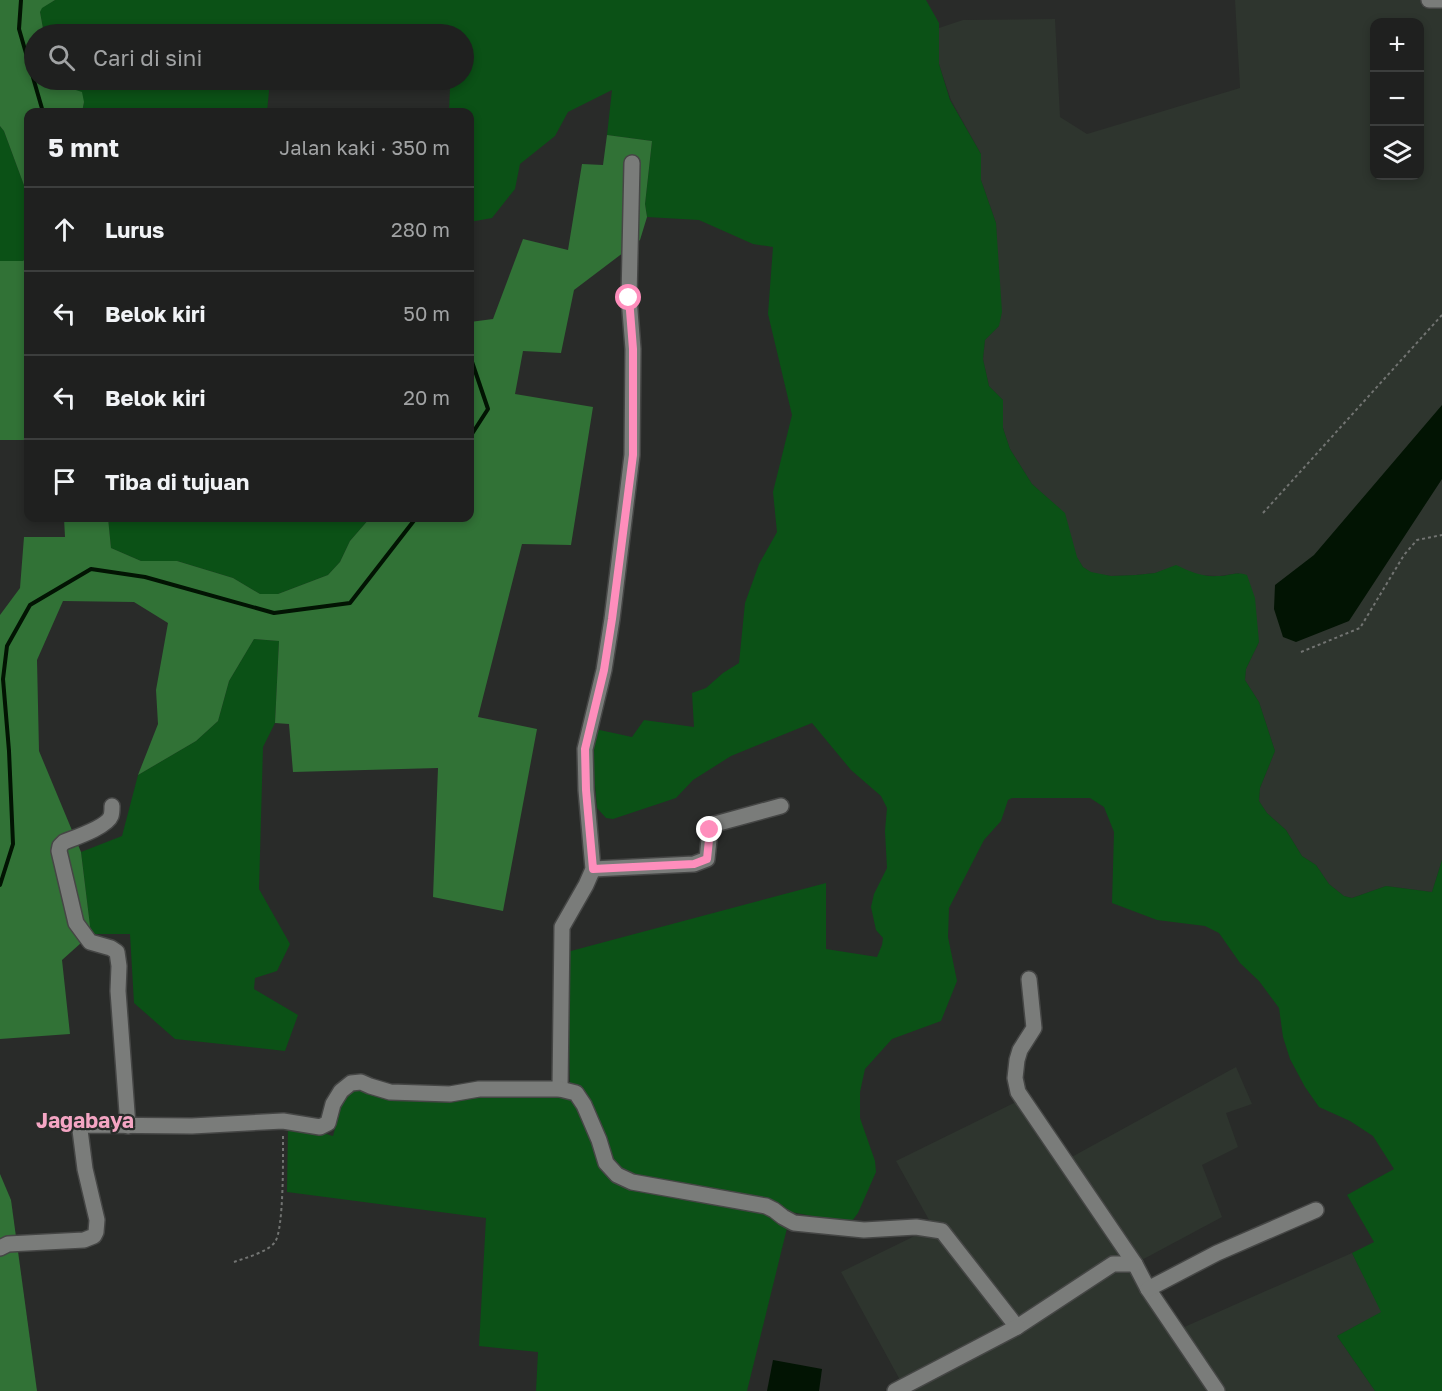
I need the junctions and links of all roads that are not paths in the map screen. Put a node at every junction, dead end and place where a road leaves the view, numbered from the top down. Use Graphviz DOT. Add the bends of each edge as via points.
graph roads {
  1 [pos="1429,0"];
  2 [pos="1442,0"];
  3 [pos="633,163"];
  4 [pos="112,806"];
  5 [pos="781,806"];
  6 [pos="593,869"];
  7 [pos="1029,979"];
  8 [pos="560,1089"];
  9 [pos="128,1126"];
  10 [pos="1316,1210"];
  11 [pos="4,1246"];
  12 [pos="1135,1264"];
  13 [pos="1148,1289"];
  14 [pos="1017,1327"];
  15 [pos="895,1391"];
  16 [pos="1217,1391"];
  1 -- 2 [label="street"];
  3 -- 6 [label="street" via="629,298 633,455 604,670 585,749"];
  4 -- 9 [label="street" via="108,820 64,842 59,851 76,923 90,942 117,952"];
  5 -- 6 [label="street" via="715,824 710,830 707,859 694,864"];
  6 -- 8 [label="street" via="562,927"];
  7 -- 12 [label="street" via="1034,1028 1017,1060 1018,1092"];
  8 -- 9 [label="street" via="479,1089 450,1094 390,1092 361,1082 351,1083 341,1091 328,1123 320,1127 283,1121"];
  8 -- 14 [label="street" via="576,1093 606,1163 617,1175 632,1182 766,1206 794,1222 864,1230 916,1227 942,1231"];
  9 -- 11 [label="street" via="88,1125 80,1130 97,1221 93,1236"];
  10 -- 13 [label="street" via="1217,1253"];
  12 -- 13 [label="street"];
  12 -- 14 [label="street" via="1113,1264"];
  13 -- 16 [label="street"];
  14 -- 15 [label="street"];
}
